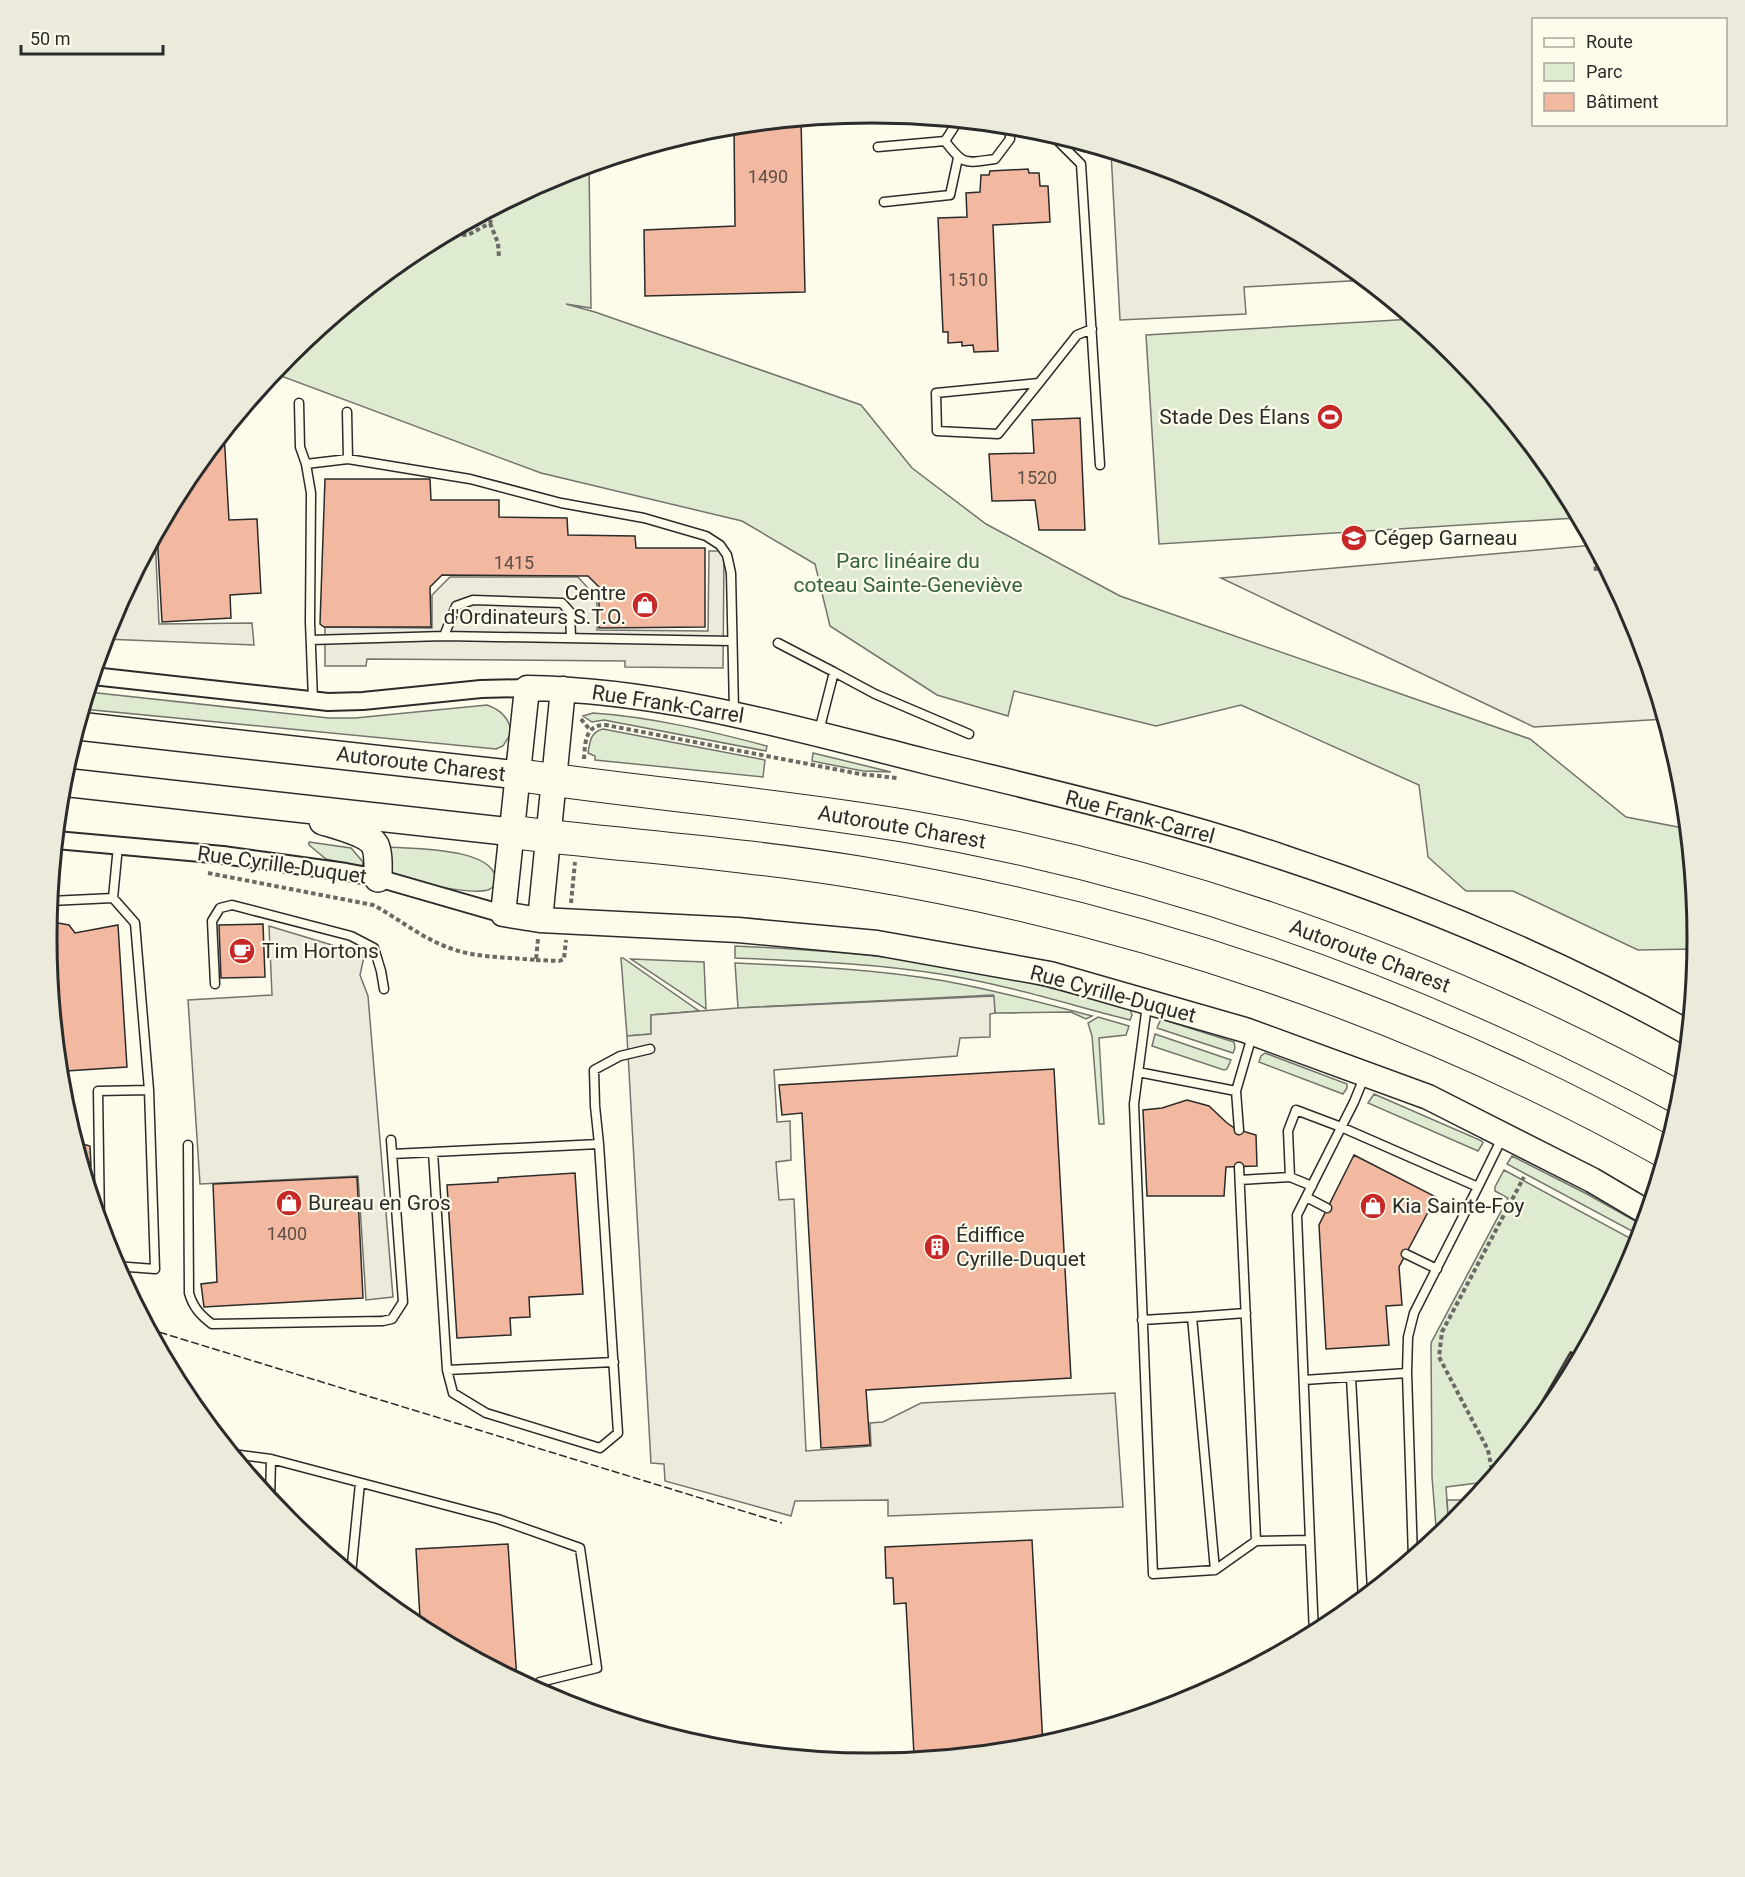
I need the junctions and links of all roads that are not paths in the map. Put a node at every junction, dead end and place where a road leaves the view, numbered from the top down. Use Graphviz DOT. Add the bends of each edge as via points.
graph roads {
  1 [pos="954,128"];
  2 [pos="1010,135"];
  3 [pos="945,141"];
  4 [pos="1063,146"];
  5 [pos="878,147"];
  6 [pos="958,158"];
  7 [pos="884,202"];
  8 [pos="1092,329"];
  9 [pos="1039,383"];
  10 [pos="299,403"];
  11 [pos="347,412"];
  12 [pos="348,459"];
  13 [pos="306,464"];
  14 [pos="1100,465"];
  15 [pos="444,636"];
  16 [pos="571,638"];
  17 [pos="311,640"];
  18 [pos="732,640"];
  19 [pos="778,643"];
  20 [pos="834,672"];
  21 [pos="100,677"];
  22 [pos="527,688"];
  23 [pos="563,688"];
  24 [pos="313,700"];
  25 [pos="734,714"];
  26 [pos="85,727"];
  27 [pos="818,734"];
  28 [pos="969,734"];
  29 [pos="518,775"];
  30 [pos="553,780"];
  31 [pos="72,783"];
  32 [pos="274,805"];
  33 [pos="512,832"];
  34 [pos="548,836"];
  35 [pos="63,841"];
  36 [pos="118,846"];
  37 [pos="378,878"];
  38 [pos="112,898"];
  39 [pos="58,901"];
  40 [pos="503,914"];
  41 [pos="540,920"];
  42 [pos="215,984"];
  43 [pos="384,989"];
  44 [pos="1148,1002"];
  45 [pos="1682,1030"];
  46 [pos="1253,1033"];
  47 [pos="650,1048"];
  48 [pos="1138,1072"];
  49 [pos="1365,1074"];
  50 [pos="149,1090"];
  51 [pos="1236,1091"];
  52 [pos="1673,1094"];
  53 [pos="1341,1127"];
  54 [pos="1239,1130"];
  55 [pos="1504,1135"];
  56 [pos="391,1140"];
  57 [pos="599,1144"];
  58 [pos="188,1145"];
  59 [pos="1660,1149"];
  60 [pos="433,1152"];
  61 [pos="392,1154"];
  62 [pos="1239,1167"];
  63 [pos="1290,1177"];
  64 [pos="1240,1179"];
  65 [pos="1312,1186"];
  66 [pos="1478,1187"];
  67 [pos="1306,1197"];
  68 [pos="100,1200"];
  69 [pos="1327,1208"];
  70 [pos="1642,1209"];
  71 [pos="1406,1254"];
  72 [pos="126,1267"];
  73 [pos="1437,1269"];
  74 [pos="1246,1313"];
  75 [pos="1192,1317"];
  76 [pos="1142,1320"];
  77 [pos="614,1362"];
  78 [pos="447,1370"];
  79 [pos="1407,1374"];
  80 [pos="1351,1377"];
  81 [pos="1304,1380"];
  82 [pos="243,1456"];
  83 [pos="271,1460"];
  84 [pos="360,1483"];
  85 [pos="270,1488"];
  86 [pos="1310,1540"];
  87 [pos="1256,1541"];
  88 [pos="1413,1549"];
  89 [pos="352,1566"];
  90 [pos="1215,1570"];
  91 [pos="1362,1590"];
  92 [pos="1314,1625"];
  93 [pos="540,1683"];
  1 -- 3 [label="lane"];
  2 -- 6 [label="lane" via="995,159 968,163"];
  3 -- 5 [label="lane"];
  3 -- 6 [label="lane"];
  4 -- 8 [label="lane" via="1081,164"];
  6 -- 7 [label="lane" via="950,195"];
  8 -- 9 [label="lane" via="1077,335"];
  8 -- 14 [label="lane"];
  9 -- 9 [label="lane" via="998,434 938,431 936,393"];
  10 -- 13 [label="lane" via="300,447"];
  11 -- 12 [label="lane"];
  12 -- 13 [label="lane"];
  12 -- 18 [label="lane" via="470,479 706,536 727,555"];
  13 -- 17 [label="lane" via="311,493"];
  15 -- 16 [label="lane"];
  15 -- 16 [label="lane" via="456,606 484,600 562,603 570,612"];
  15 -- 17 [label="lane"];
  16 -- 18 [label="lane"];
  17 -- 24 [label="lane"];
  18 -- 25 [label="lane"];
  19 -- 20 [label="lane"];
  20 -- 27 [label="lane"];
  20 -- 28 [label="lane"];
  21 -- 24 [label="street, Rue Frank-Carrel"];
  22 -- 23 [label="street, Rue Frank-Carrel"];
  22 -- 24 [label="street, Rue Frank-Carrel" via="363,701"];
  22 -- 29 [label="street"];
  23 -- 25 [label="street, Rue Frank-Carrel" via="656,698"];
  23 -- 30 [label="street, Rue Frank-Carrel"];
  25 -- 27 [label="street, Rue Frank-Carrel"];
  26 -- 29 [label="main road, Autoroute Charest"];
  27 -- 45 [label="street, Rue Frank-Carrel" via="1120,810 1284,857 1494,938 1580,976"];
  29 -- 30 [label="highway, Autoroute Charest"];
  29 -- 33 [label="street"];
  30 -- 34 [label="street, Rue Frank-Carrel"];
  30 -- 52 [label="highway, Autoroute Charest" via="793,808 910,827 1051,855 1160,884 1272,919 1416,973 1542,1028"];
  31 -- 32 [label="main road"];
  32 -- 33 [label="main road"];
  32 -- 37 [label="main road" via="368,838 375,847"];
  33 -- 34 [label="highway"];
  33 -- 40 [label="street"];
  34 -- 41 [label="street"];
  34 -- 59 [label="highway" via="862,873 1113,927 1269,976 1404,1026 1545,1090"];
  35 -- 36 [label="street, Rue Cyrille-Duquet"];
  36 -- 37 [label="street, Rue Cyrille-Duquet" via="223,855"];
  36 -- 38 [label="lane"];
  37 -- 40 [label="street, Rue Cyrille-Duquet"];
  38 -- 39 [label="lane"];
  38 -- 50 [label="lane" via="135,923"];
  40 -- 41 [label="street, Rue Cyrille-Duquet"];
  41 -- 44 [label="street, Rue Cyrille-Duquet" via="738,930 877,943 1050,974"];
  42 -- 43 [label="lane" via="212,921 220,908 232,905 351,936 374,948"];
  44 -- 46 [label="street, Rue Cyrille-Duquet"];
  44 -- 48 [label="lane"];
  46 -- 49 [label="street, Rue Cyrille-Duquet"];
  46 -- 51 [label="lane"];
  47 -- 57 [label="lane" via="620,1056 594,1070"];
  48 -- 51 [label="lane"];
  48 -- 76 [label="lane" via="1134,1104"];
  49 -- 53 [label="lane"];
  49 -- 55 [label="street, Rue Cyrille-Duquet" via="1428,1097"];
  50 -- 68 [label="lane" via="98,1091"];
  50 -- 72 [label="lane" via="155,1269"];
  51 -- 54 [label="lane"];
  53 -- 63 [label="lane" via="1296,1110 1288,1131"];
  53 -- 65 [label="lane"];
  53 -- 66 [label="lane"];
  55 -- 66 [label="lane"];
  55 -- 70 [label="street, Rue Cyrille-Duquet"];
  56 -- 61 [label="lane"];
  57 -- 60 [label="lane"];
  57 -- 77 [label="lane"];
  58 -- 61 [label="lane" via="189,1293 197,1310 212,1324 392,1319 403,1302"];
  60 -- 61 [label="lane"];
  60 -- 78 [label="lane"];
  62 -- 64 [label="lane"];
  63 -- 64 [label="lane"];
  63 -- 65 [label="lane"];
  64 -- 74 [label="lane"];
  65 -- 67 [label="lane"];
  66 -- 73 [label="lane"];
  67 -- 69 [label="lane"];
  67 -- 81 [label="lane" via="1298,1215"];
  71 -- 73 [label="lane"];
  73 -- 79 [label="lane" via="1414,1313 1408,1338"];
  74 -- 75 [label="lane"];
  74 -- 87 [label="lane"];
  75 -- 76 [label="lane"];
  75 -- 90 [label="lane"];
  76 -- 90 [label="lane" via="1153,1574"];
  77 -- 78 [label="lane"];
  77 -- 78 [label="lane" via="618,1433 600,1448 486,1413 453,1393"];
  79 -- 80 [label="lane"];
  79 -- 88 [label="lane"];
  80 -- 81 [label="lane"];
  80 -- 91 [label="lane"];
  81 -- 86 [label="lane"];
  82 -- 83 [label="lane"];
  83 -- 84 [label="lane"];
  83 -- 85 [label="lane"];
  84 -- 89 [label="lane"];
  84 -- 93 [label="lane" via="498,1519 580,1548 597,1668"];
  86 -- 87 [label="lane"];
  86 -- 92 [label="lane"];
  87 -- 90 [label="lane"];
}
